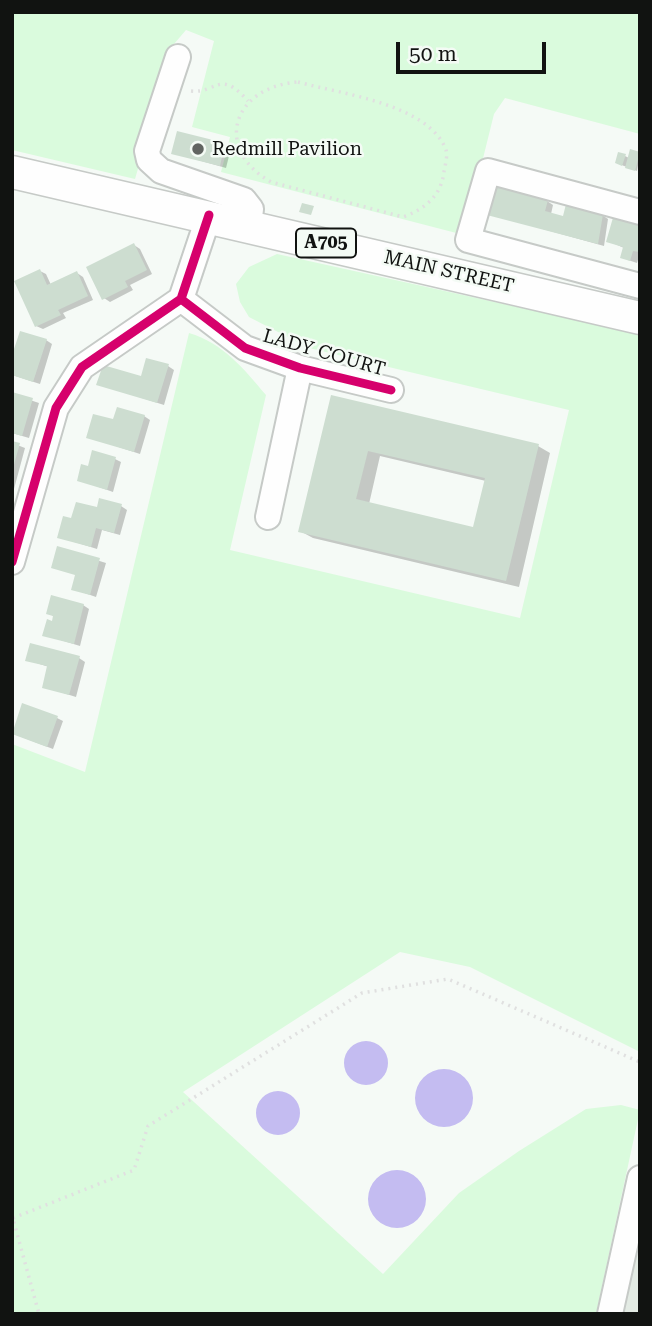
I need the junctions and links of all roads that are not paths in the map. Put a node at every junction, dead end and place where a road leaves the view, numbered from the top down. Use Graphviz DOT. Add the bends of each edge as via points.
graph roads {
  1 [pos="178,57"];
  2 [pos="12,172"];
  3 [pos="640,212"];
  4 [pos="209,215"];
  5 [pos="249,225"];
  6 [pos="640,286"];
  7 [pos="181,299"];
  8 [pos="640,318"];
  9 [pos="300,368"];
  10 [pos="391,390"];
  11 [pos="268,517"];
  12 [pos="12,562"];
  13 [pos="640,1178"];
  14 [pos="610,1314"];
  1 -- 5 [label="street" via="147,151 149,160 161,171 244,200 251,209"];
  2 -- 4 [label="main road, MAIN STREET / A705"];
  3 -- 6 [label="street" via="488,171 468,240"];
  4 -- 5 [label="main road, MAIN STREET / A705"];
  4 -- 7 [label="street"];
  5 -- 8 [label="main road, MAIN STREET / A705"];
  7 -- 9 [label="street, LADY COURT" via="245,348"];
  7 -- 12 [label="street" via="82,367 56,408"];
  9 -- 10 [label="street, LADY COURT"];
  9 -- 11 [label="street, LADY COURT"];
  13 -- 14 [label="street"];
}
